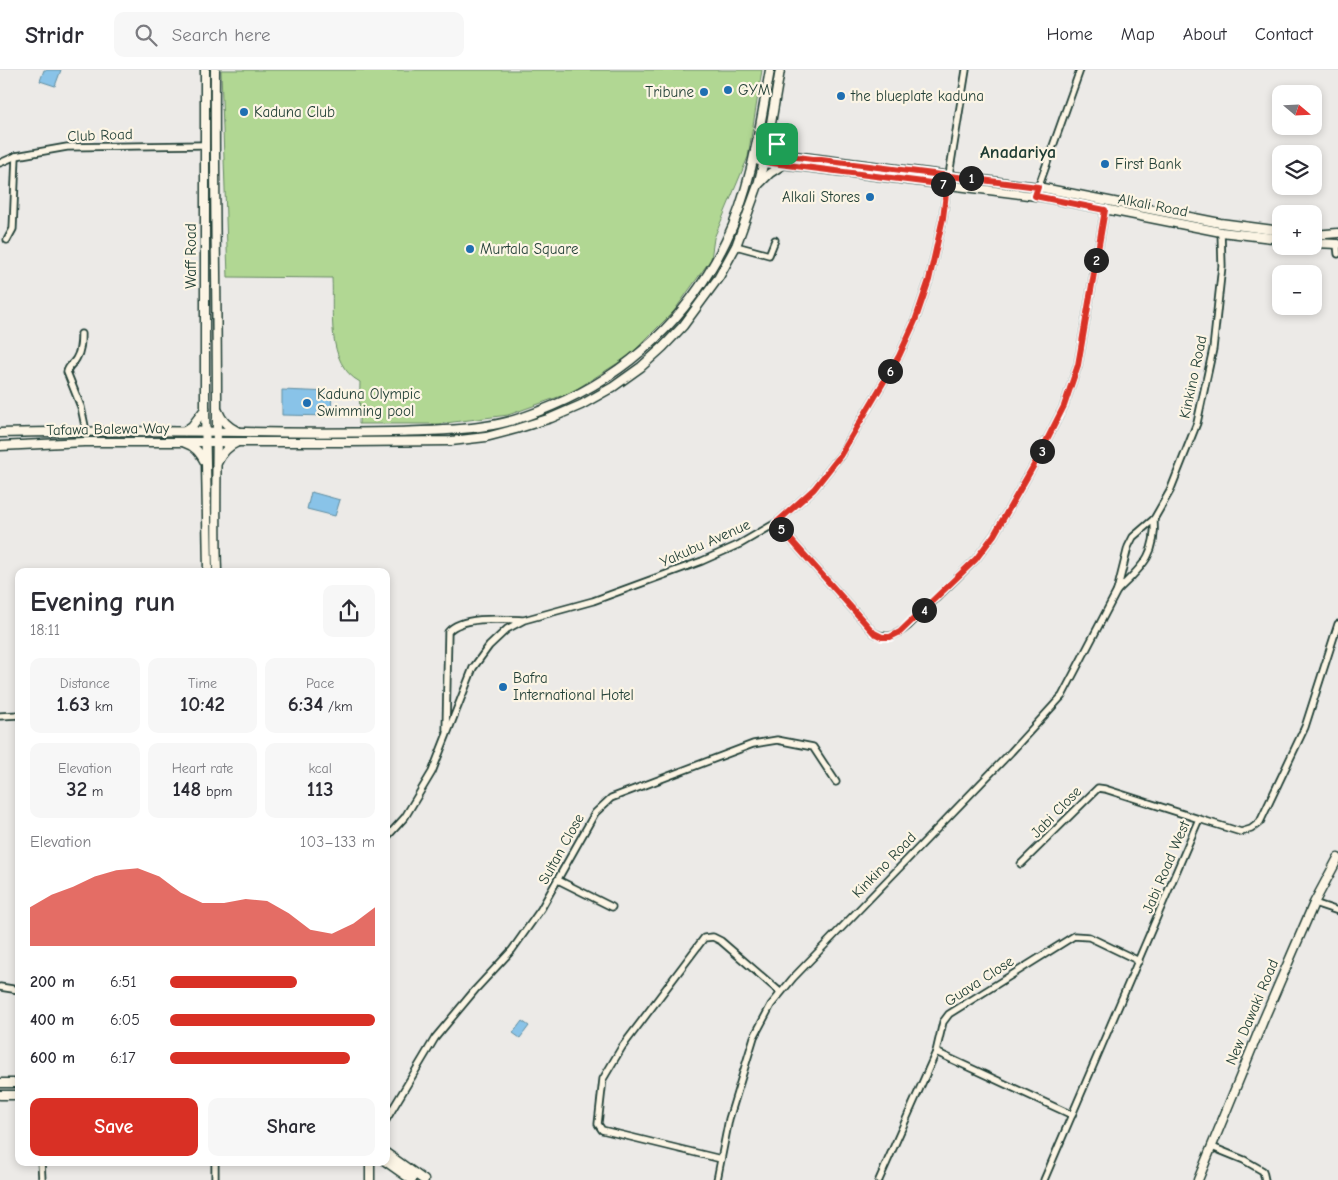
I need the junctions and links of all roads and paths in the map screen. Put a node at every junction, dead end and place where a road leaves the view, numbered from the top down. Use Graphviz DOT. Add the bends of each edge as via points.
graph roads {
  1 [pos="204,70"];
  2 [pos="215,70"];
  3 [pos="770,70"];
  4 [pos="780,70"];
  5 [pos="966,70"];
  6 [pos="1080,70"];
  7 [pos="770,129"];
  8 [pos="203,144"];
  9 [pos="755,151"];
  10 [pos="766,152"];
  11 [pos="16,156"];
  12 [pos="789,156"];
  13 [pos="752,160"];
  14 [pos="764,162"];
  15 [pos="0,163"];
  16 [pos="784,164"];
  17 [pos="949,175"];
  18 [pos="758,185"];
  19 [pos="947,185"];
  20 [pos="1038,187"];
  21 [pos="1035,196"];
  22 [pos="1105,210"];
  23 [pos="1272,230"];
  24 [pos="1221,232"];
  25 [pos="1338,233"];
  26 [pos="1322,234"];
  27 [pos="1272,238"];
  28 [pos="7,240"];
  29 [pos="775,240"];
  30 [pos="1322,243"];
  31 [pos="1337,244"];
  32 [pos="736,246"];
  33 [pos="1338,254"];
  34 [pos="82,334"];
  35 [pos="205,409"];
  36 [pos="217,410"];
  37 [pos="86,431"];
  38 [pos="206,431"];
  39 [pos="185,432"];
  40 [pos="217,432"];
  41 [pos="238,432"];
  42 [pos="0,433"];
  43 [pos="184,442"];
  44 [pos="206,442"];
  45 [pos="216,442"];
  46 [pos="239,442"];
  47 [pos="0,446"];
  48 [pos="206,465"];
  49 [pos="216,465"];
  50 [pos="1154,519"];
  51 [pos="776,523"];
  52 [pos="208,568"];
  53 [pos="217,568"];
  54 [pos="1117,591"];
  55 [pos="524,620"];
  56 [pos="1338,624"];
  57 [pos="15,715"];
  58 [pos="0,716"];
  59 [pos="446,735"];
  60 [pos="836,782"];
  61 [pos="1198,820"];
  62 [pos="390,834"];
  63 [pos="1338,858"];
  64 [pos="1021,864"];
  65 [pos="558,880"];
  66 [pos="1314,903"];
  67 [pos="612,907"];
  68 [pos="1338,911"];
  69 [pos="1139,961"];
  70 [pos="0,987"];
  71 [pos="15,989"];
  72 [pos="780,992"];
  73 [pos="936,1052"];
  74 [pos="0,1083"];
  75 [pos="15,1083"];
  76 [pos="0,1095"];
  77 [pos="15,1096"];
  78 [pos="390,1113"];
  79 [pos="1072,1116"];
  80 [pos="1212,1147"];
  81 [pos="390,1156"];
  82 [pos="721,1159"];
  83 [pos="390,1165"];
  84 [pos="41,1166"];
  85 [pos="215,1166"];
  86 [pos="370,1166"];
  87 [pos="42,1180"];
  88 [pos="215,1180"];
  89 [pos="370,1180"];
  90 [pos="412,1180"];
  91 [pos="424,1180"];
  92 [pos="716,1180"];
  93 [pos="879,1180"];
  94 [pos="1044,1180"];
  95 [pos="1198,1180"];
  96 [pos="1265,1180"];
  1 -- 8 [label="main road, Waff Road"];
  2 -- 36 [label="main road, Waff Road"];
  3 -- 9 [label="main road, Tafawa Balewa Way"];
  4 -- 7 [label="main road, Tafawa Balewa Way"];
  5 -- 17 [label="street"];
  6 -- 20 [label="street"];
  7 -- 10 [label="main road, Tafawa Balewa Way"];
  7 -- 12 [label="main road" via="777,144"];
  8 -- 11 [label="street, Club Road" via="67,147"];
  8 -- 35 [label="main road, Waff Road"];
  9 -- 10 [label="main road, Alkali Road"];
  9 -- 13 [label="main road, Tafawa Balewa Way"];
  10 -- 12 [label="main road, Alkali Road"];
  10 -- 14 [label="main road, Tafawa Balewa Way"];
  11 -- 15 [label="street, Club Road"];
  11 -- 28 [label="street" via="13,229"];
  12 -- 17 [label="main road, Alkali Road"];
  13 -- 14 [label="main road, Alkali Road"];
  13 -- 41 [label="main road, Tafawa Balewa Way" via="736,218 710,271 692,298 674,321 633,360 574,397 516,420 452,430"];
  14 -- 16 [label="main road, Alkali Road"];
  14 -- 18 [label="main road, Tafawa Balewa Way"];
  16 -- 18 [label="main road"];
  16 -- 19 [label="main road, Alkali Road"];
  17 -- 20 [label="main road, Alkali Road"];
  18 -- 32 [label="main road, Tafawa Balewa Way"];
  19 -- 21 [label="main road, Alkali Road"];
  19 -- 51 [label="street, Yakubu Avenue" via="929,280 899,356 840,456 814,489"];
  20 -- 21 [label="street"];
  20 -- 23 [label="main road, Alkali Road" via="1220,223"];
  21 -- 22 [label="main road, Alkali Road"];
  22 -- 24 [label="main road, Alkali Road"];
  22 -- 51 [label="street" via="1078,365 1064,406 994,535 976,559 908,626 890,637 874,633"];
  24 -- 27 [label="main road, Alkali Road"];
  24 -- 50 [label="street, Kinkino Road" via="1222,266 1214,349 1197,423 1170,491"];
  25 -- 26 [label="main road"];
  29 -- 32 [label="street" via="769,254"];
  30 -- 31 [label="main road"];
  31 -- 33 [label="street"];
  32 -- 46 [label="main road, Tafawa Balewa Way" via="701,304 664,346 613,387 551,418 486,437 451,441"];
  34 -- 37 [label="street" via="76,359 66,372 81,407"];
  35 -- 38 [label="main road, Waff Road"];
  35 -- 39 [label="main road"];
  36 -- 40 [label="main road, Waff Road"];
  36 -- 41 [label="main road" via="222,421"];
  37 -- 39 [label="main road, Tafawa Balewa Way"];
  37 -- 42 [label="main road, Tafawa Balewa Way"];
  38 -- 39 [label="main road, Tafawa Balewa Way"];
  38 -- 40 [label="main road, Tafawa Balewa Way"];
  38 -- 44 [label="main road, Waff Road"];
  40 -- 41 [label="main road, Tafawa Balewa Way"];
  40 -- 45 [label="main road, Waff Road"];
  43 -- 44 [label="main road, Tafawa Balewa Way"];
  43 -- 47 [label="main road, Tafawa Balewa Way"];
  43 -- 48 [label="main road" via="192,445"];
  44 -- 45 [label="main road, Tafawa Balewa Way"];
  44 -- 48 [label="main road, Waff Road"];
  45 -- 46 [label="main road, Tafawa Balewa Way"];
  45 -- 49 [label="main road, Waff Road"];
  46 -- 49 [label="main road" via="222,454"];
  48 -- 52 [label="main road, Waff Road"];
  49 -- 53 [label="main road, Waff Road"];
  50 -- 54 [label="street, Kinkino Road" via="1133,537"];
  50 -- 54 [label="street, Kinkino Road" via="1151,552"];
  51 -- 55 [label="street, Yakubu Avenue" via="702,561 593,601"];
  54 -- 72 [label="street, Kinkino Road" via="1062,696"];
  55 -- 59 [label="street, Yakubu Avenue" via="507,629 473,668"];
  55 -- 59 [label="street" via="465,622 448,632"];
  56 -- 61 [label="street, Jabi Road West" via="1305,728 1260,822 1241,832"];
  57 -- 58 [label="street"];
  59 -- 62 [label="street, Yakubu Avenue" via="420,794 406,817"];
  60 -- 65 [label="street, Sultan Close" via="810,746 777,740 753,744 611,798 595,813"];
  61 -- 64 [label="street, Jabi Close" via="1098,788"];
  61 -- 69 [label="street, Jabi Road West"];
  63 -- 66 [label="main road, New Dawaki Road"];
  65 -- 67 [label="street"];
  65 -- 78 [label="street, Sultan Close" via="512,950 435,1038"];
  66 -- 68 [label="street"];
  66 -- 80 [label="main road, New Dawaki Road"];
  69 -- 73 [label="street, Guava Close" via="1089,937 1074,936 948,1014"];
  69 -- 79 [label="street, Jabi Road West"];
  70 -- 71 [label="street"];
  72 -- 82 [label="street, Kinkino Road" via="754,1037 729,1119"];
  72 -- 82 [label="street" via="721,941 704,938 603,1078 598,1124 602,1130"];
  73 -- 79 [label="street"];
  73 -- 93 [label="street, Guava Close"];
  74 -- 75 [label="main road"];
  76 -- 77 [label="main road"];
  79 -- 94 [label="street, Jabi Road West"];
  80 -- 95 [label="main road, New Dawaki Road"];
  80 -- 96 [label="street" via="1263,1171"];
  81 -- 91 [label="main road"];
  82 -- 92 [label="street, Kinkino Road"];
  83 -- 90 [label="main road"];
  84 -- 87 [label="street"];
  85 -- 88 [label="street"];
  86 -- 89 [label="main road"];
}
